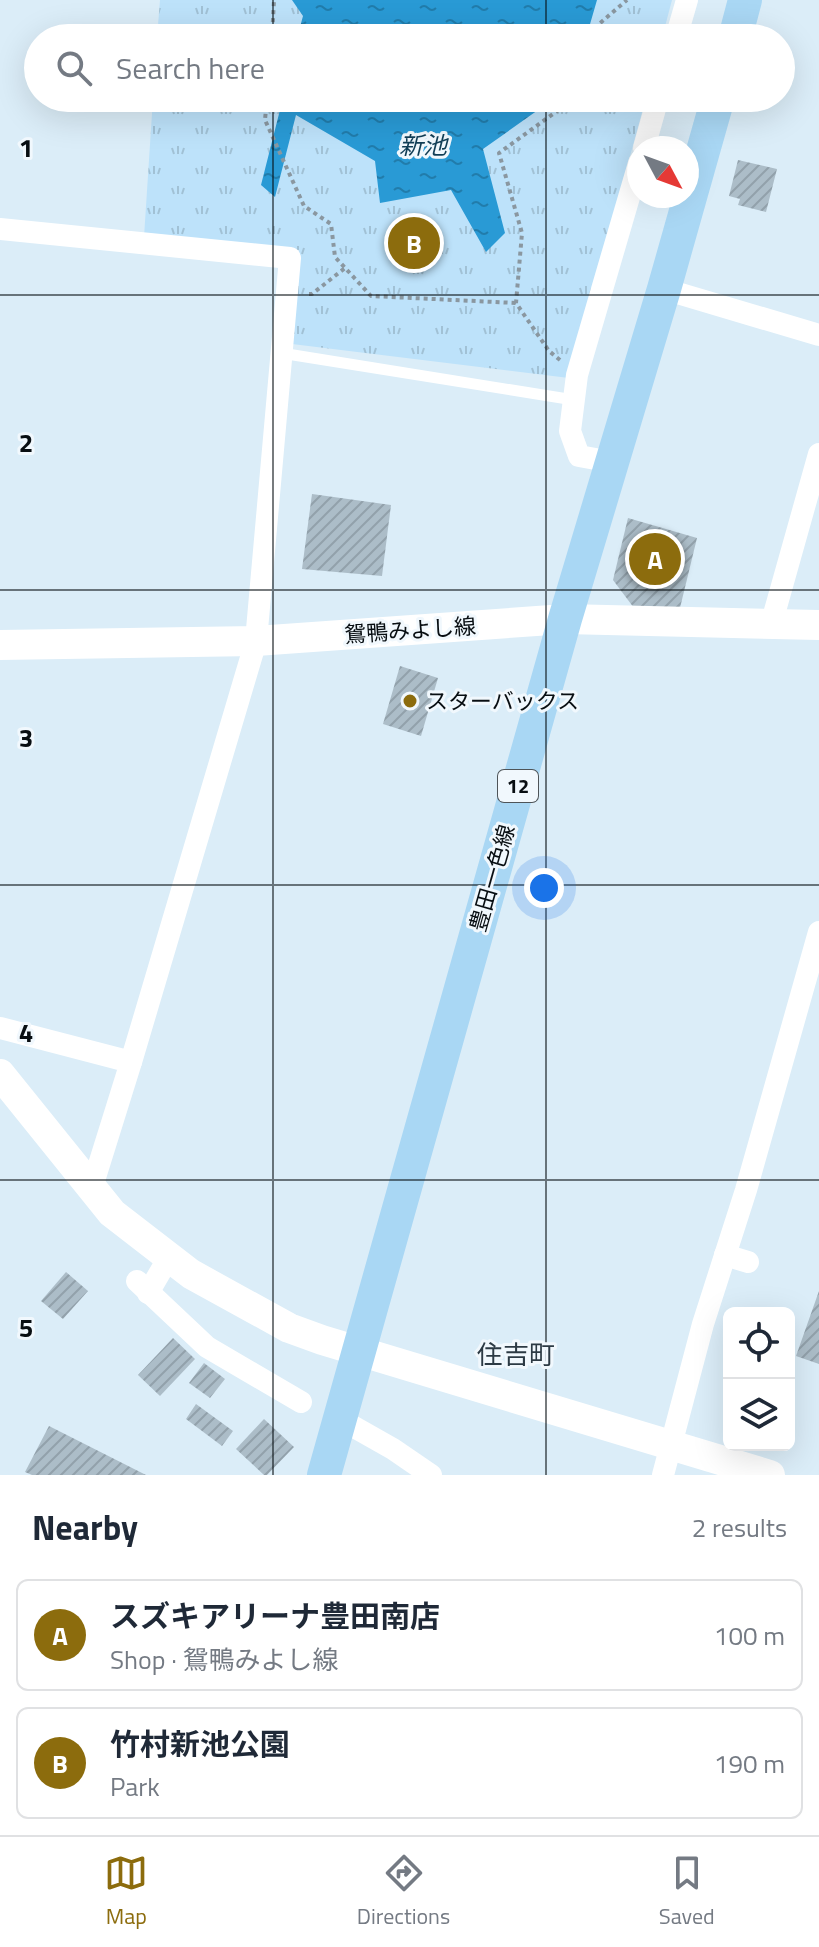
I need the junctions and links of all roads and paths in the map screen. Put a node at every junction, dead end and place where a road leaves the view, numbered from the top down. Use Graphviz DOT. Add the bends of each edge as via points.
graph roads {
  1 [pos="274,0"];
  2 [pos="627,0"];
  3 [pos="687,0"];
  4 [pos="745,0"];
  5 [pos="273,24"];
  6 [pos="599,24"];
  7 [pos="680,24"];
  8 [pos="739,24"];
  9 [pos="266,112"];
  10 [pos="556,112"];
  11 [pos="654,112"];
  12 [pos="714,112"];
  13 [pos="647,136"];
  14 [pos="627,204"];
  15 [pos="0,229"];
  16 [pos="345,268"];
  17 [pos="664,289"];
  18 [pos="301,292"];
  19 [pos="516,303"];
  20 [pos="819,335"];
  21 [pos="281,353"];
  22 [pos="577,375"];
  23 [pos="574,400"];
  24 [pos="819,454"];
  25 [pos="612,462"];
  26 [pos="565,619"];
  27 [pos="771,625"];
  28 [pos="819,625"];
  29 [pos="256,641"];
  30 [pos="0,645"];
  31 [pos="819,932"];
  32 [pos="0,1028"];
  33 [pos="131,1062"];
  34 [pos="0,1074"];
  35 [pos="92,1187"];
  36 [pos="725,1255"];
  37 [pos="169,1257"];
  38 [pos="748,1262"];
  39 [pos="360,1352"];
  40 [pos="301,1402"];
  41 [pos="340,1419"];
  42 [pos="667,1461"];
  43 [pos="324,1475"];
  44 [pos="431,1475"];
  45 [pos="770,1475"];
  1 -- 5 [label="path"];
  2 -- 6 [label="path"];
  3 -- 7 [label="street"];
  4 -- 8 [label="main road"];
  9 -- 16 [label="path" via="304,206 331,224 335,257"];
  10 -- 19 [label="path" via="499,153 522,233"];
  11 -- 13 [label="street"];
  12 -- 17 [label="main road, 豊田一色線 / 12"];
  14 -- 22 [label="street"];
  15 -- 21 [label="street" via="290,258"];
  16 -- 18 [label="path" via="312,294"];
  16 -- 19 [label="path" via="371,296"];
  17 -- 20 [label="street"];
  17 -- 25 [label="main road, 豊田一色線 / 12"];
  19 -- 22 [label="path" via="549,351"];
  21 -- 23 [label="lane"];
  21 -- 29 [label="street"];
  22 -- 23 [label="street"];
  23 -- 25 [label="street" via="570,431 579,456"];
  24 -- 27 [label="street"];
  25 -- 26 [label="main road, 豊田一色線 / 12"];
  26 -- 27 [label="street, 鴛鴨みよし線"];
  26 -- 29 [label="street, 鴛鴨みよし線"];
  26 -- 39 [label="main road, 豊田一色線 / 12"];
  27 -- 28 [label="street, 鴛鴨みよし線"];
  29 -- 30 [label="street, 鴛鴨みよし線"];
  29 -- 33 [label="street"];
  31 -- 36 [label="street"];
  32 -- 33 [label="street"];
  33 -- 35 [label="street"];
  34 -- 35 [label="street"];
  35 -- 37 [label="street" via="112,1213"];
  36 -- 38 [label="street"];
  36 -- 42 [label="street"];
  37 -- 39 [label="street" via="289,1328"];
  37 -- 40 [label="street" via="143,1287 207,1347"];
  39 -- 41 [label="main road, 豊田一色線 / 12"];
  39 -- 42 [label="street"];
  41 -- 43 [label="main road, 豊田一色線 / 12"];
  41 -- 44 [label="street"];
  42 -- 45 [label="street"];
}
